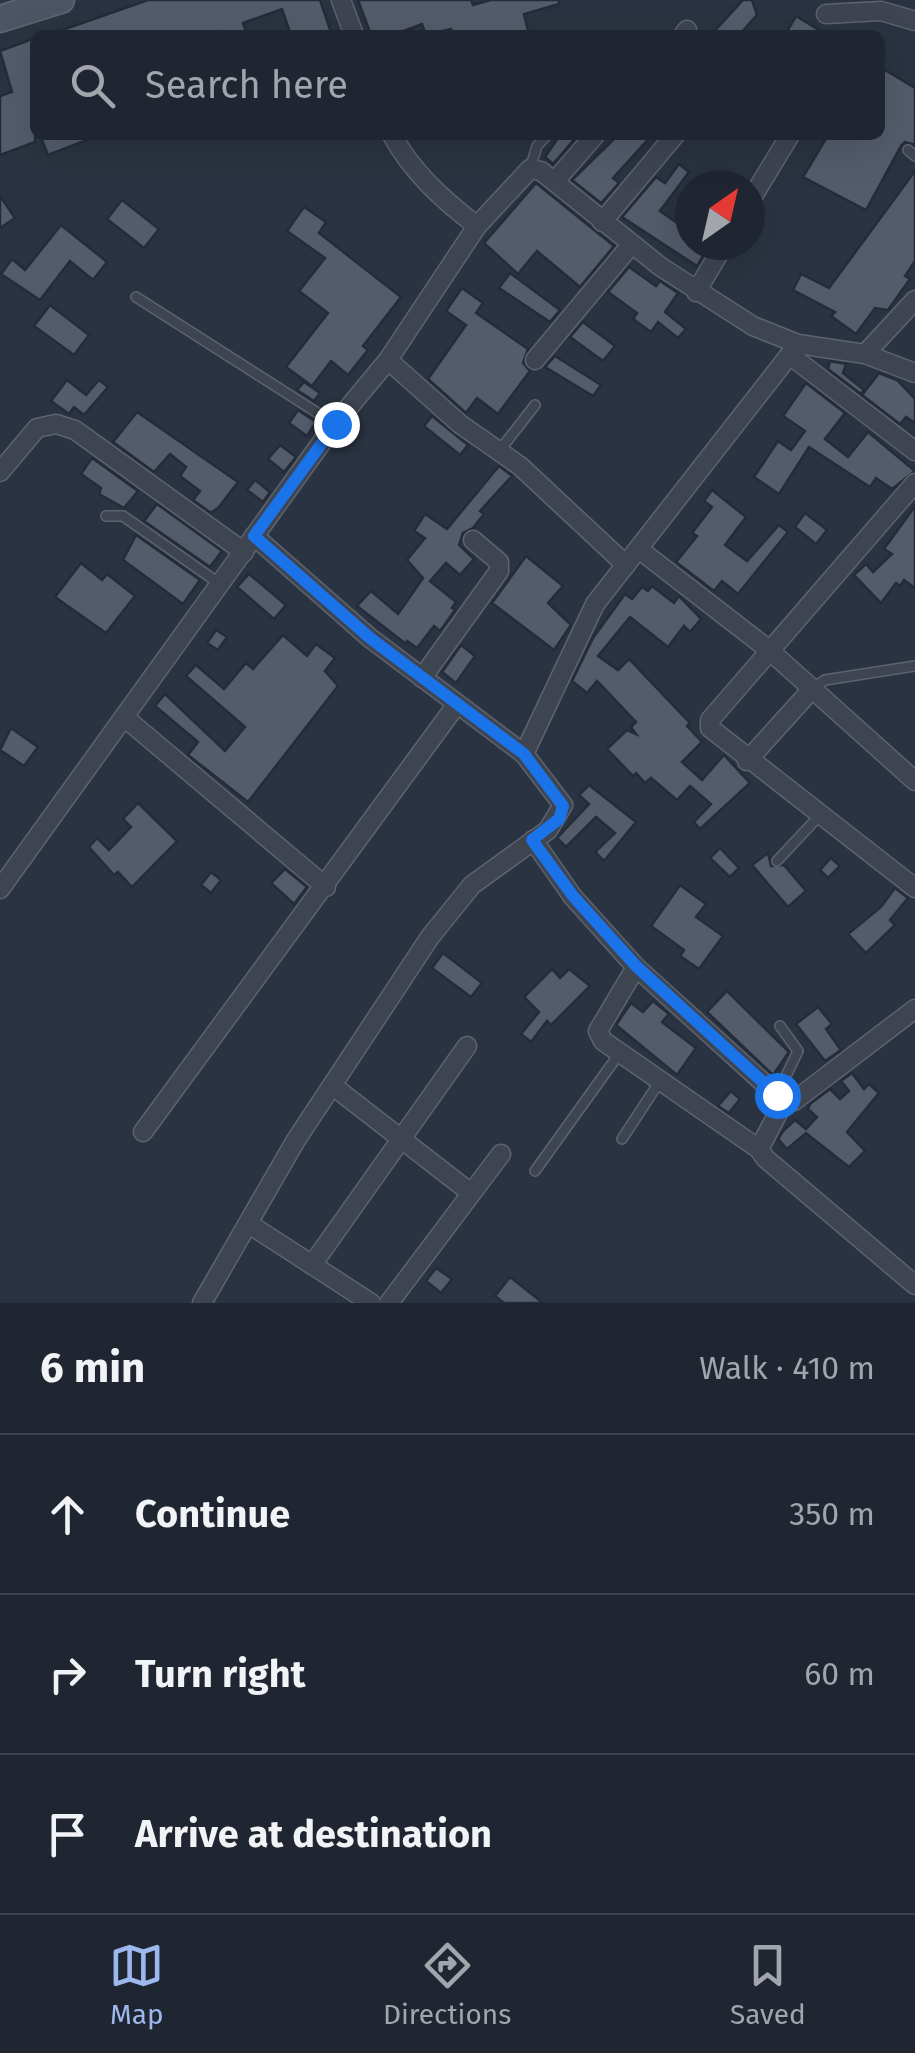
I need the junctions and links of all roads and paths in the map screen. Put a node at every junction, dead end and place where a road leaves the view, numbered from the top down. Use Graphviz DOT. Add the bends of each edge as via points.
graph roads {
  1 [pos="61,0"];
  2 [pos="340,0"];
  3 [pos="826,14"];
  4 [pos="0,20"];
  5 [pos="915,21"];
  6 [pos="352,30"];
  7 [pos="395,140"];
  8 [pos="542,140"];
  9 [pos="591,140"];
  10 [pos="671,140"];
  11 [pos="787,140"];
  12 [pos="530,170"];
  13 [pos="765,176"];
  14 [pos="554,182"];
  15 [pos="602,222"];
  16 [pos="477,226"];
  17 [pos="631,245"];
  18 [pos="715,260"];
  19 [pos="696,292"];
  20 [pos="136,297"];
  21 [pos="915,300"];
  22 [pos="794,350"];
  23 [pos="866,354"];
  24 [pos="388,360"];
  25 [pos="535,360"];
  26 [pos="915,374"];
  27 [pos="535,406"];
  28 [pos="336,424"];
  29 [pos="499,450"];
  30 [pos="915,451"];
  31 [pos="0,472"];
  32 [pos="915,483"];
  33 [pos="899,504"];
  34 [pos="106,516"];
  35 [pos="915,516"];
  36 [pos="473,540"];
  37 [pos="249,544"];
  38 [pos="640,550"];
  39 [pos="626,565"];
  40 [pos="220,584"];
  41 [pos="769,650"];
  42 [pos="915,666"];
  43 [pos="422,678"];
  44 [pos="813,688"];
  45 [pos="457,704"];
  46 [pos="124,717"];
  47 [pos="524,754"];
  48 [pos="746,761"];
  49 [pos="915,781"];
  50 [pos="820,816"];
  51 [pos="532,840"];
  52 [pos="777,861"];
  53 [pos="326,887"];
  54 [pos="915,888"];
  55 [pos="0,889"];
  56 [pos="636,966"];
  57 [pos="915,1009"];
  58 [pos="780,1026"];
  59 [pos="466,1046"];
  60 [pos="619,1054"];
  61 [pos="660,1081"];
  62 [pos="333,1086"];
  63 [pos="779,1100"];
  64 [pos="143,1132"];
  65 [pos="622,1139"];
  66 [pos="400,1140"];
  67 [pos="759,1150"];
  68 [pos="501,1154"];
  69 [pos="535,1171"];
  70 [pos="472,1193"];
  71 [pos="248,1224"];
  72 [pos="312,1265"];
  73 [pos="915,1285"];
  74 [pos="202,1303"];
  75 [pos="371,1303"];
  76 [pos="388,1303"];
  1 -- 4 [label="main road"];
  2 -- 6 [label="street"];
  3 -- 5 [label="street" via="881,11"];
  7 -- 16 [label="street" via="420,176"];
  8 -- 12 [label="lane"];
  9 -- 14 [label="street"];
  10 -- 15 [label="street"];
  11 -- 13 [label="street"];
  12 -- 14 [label="street"];
  12 -- 16 [label="street"];
  14 -- 15 [label="street"];
  15 -- 17 [label="street"];
  16 -- 24 [label="street"];
  17 -- 19 [label="street"];
  17 -- 25 [label="street"];
  18 -- 19 [label="street"];
  19 -- 22 [label="street"];
  20 -- 28 [label="lane"];
  21 -- 23 [label="street"];
  22 -- 23 [label="street"];
  22 -- 30 [label="street"];
  22 -- 38 [label="street"];
  23 -- 26 [label="street"];
  24 -- 28 [label="street"];
  24 -- 29 [label="street"];
  27 -- 29 [label="lane"];
  28 -- 37 [label="street"];
  29 -- 39 [label="street"];
  31 -- 37 [label="street" via="37,428 56,424"];
  32 -- 33 [label="street"];
  33 -- 35 [label="street"];
  33 -- 41 [label="street"];
  34 -- 40 [label="lane" via="124,516"];
  36 -- 43 [label="street" via="499,562 499,571"];
  37 -- 40 [label="street"];
  37 -- 43 [label="street"];
  38 -- 39 [label="street"];
  38 -- 41 [label="street"];
  39 -- 47 [label="street" via="574,641"];
  40 -- 46 [label="street"];
  41 -- 44 [label="street"];
  41 -- 48 [label="street" via="710,720 716,737"];
  42 -- 44 [label="lane" via="825,680"];
  43 -- 45 [label="street"];
  44 -- 48 [label="street"];
  44 -- 49 [label="street"];
  45 -- 47 [label="street"];
  45 -- 53 [label="street"];
  46 -- 53 [label="street"];
  46 -- 55 [label="street"];
  47 -- 51 [label="street" via="563,806 559,819"];
  48 -- 50 [label="street"];
  50 -- 52 [label="lane"];
  50 -- 54 [label="street"];
  51 -- 56 [label="street"];
  51 -- 62 [label="street" via="485,872 455,905"];
  53 -- 64 [label="street"];
  56 -- 60 [label="street" via="598,1031"];
  56 -- 63 [label="street"];
  57 -- 63 [label="street" via="794,1100"];
  58 -- 63 [label="lane" via="798,1051"];
  59 -- 66 [label="street"];
  60 -- 61 [label="street"];
  60 -- 69 [label="lane"];
  61 -- 65 [label="lane"];
  61 -- 67 [label="street"];
  62 -- 66 [label="street"];
  62 -- 71 [label="street"];
  63 -- 67 [label="street"];
  66 -- 70 [label="street"];
  66 -- 72 [label="street"];
  67 -- 73 [label="street"];
  68 -- 70 [label="street"];
  70 -- 76 [label="street"];
  71 -- 72 [label="street"];
  71 -- 74 [label="street"];
  72 -- 75 [label="street"];
}
